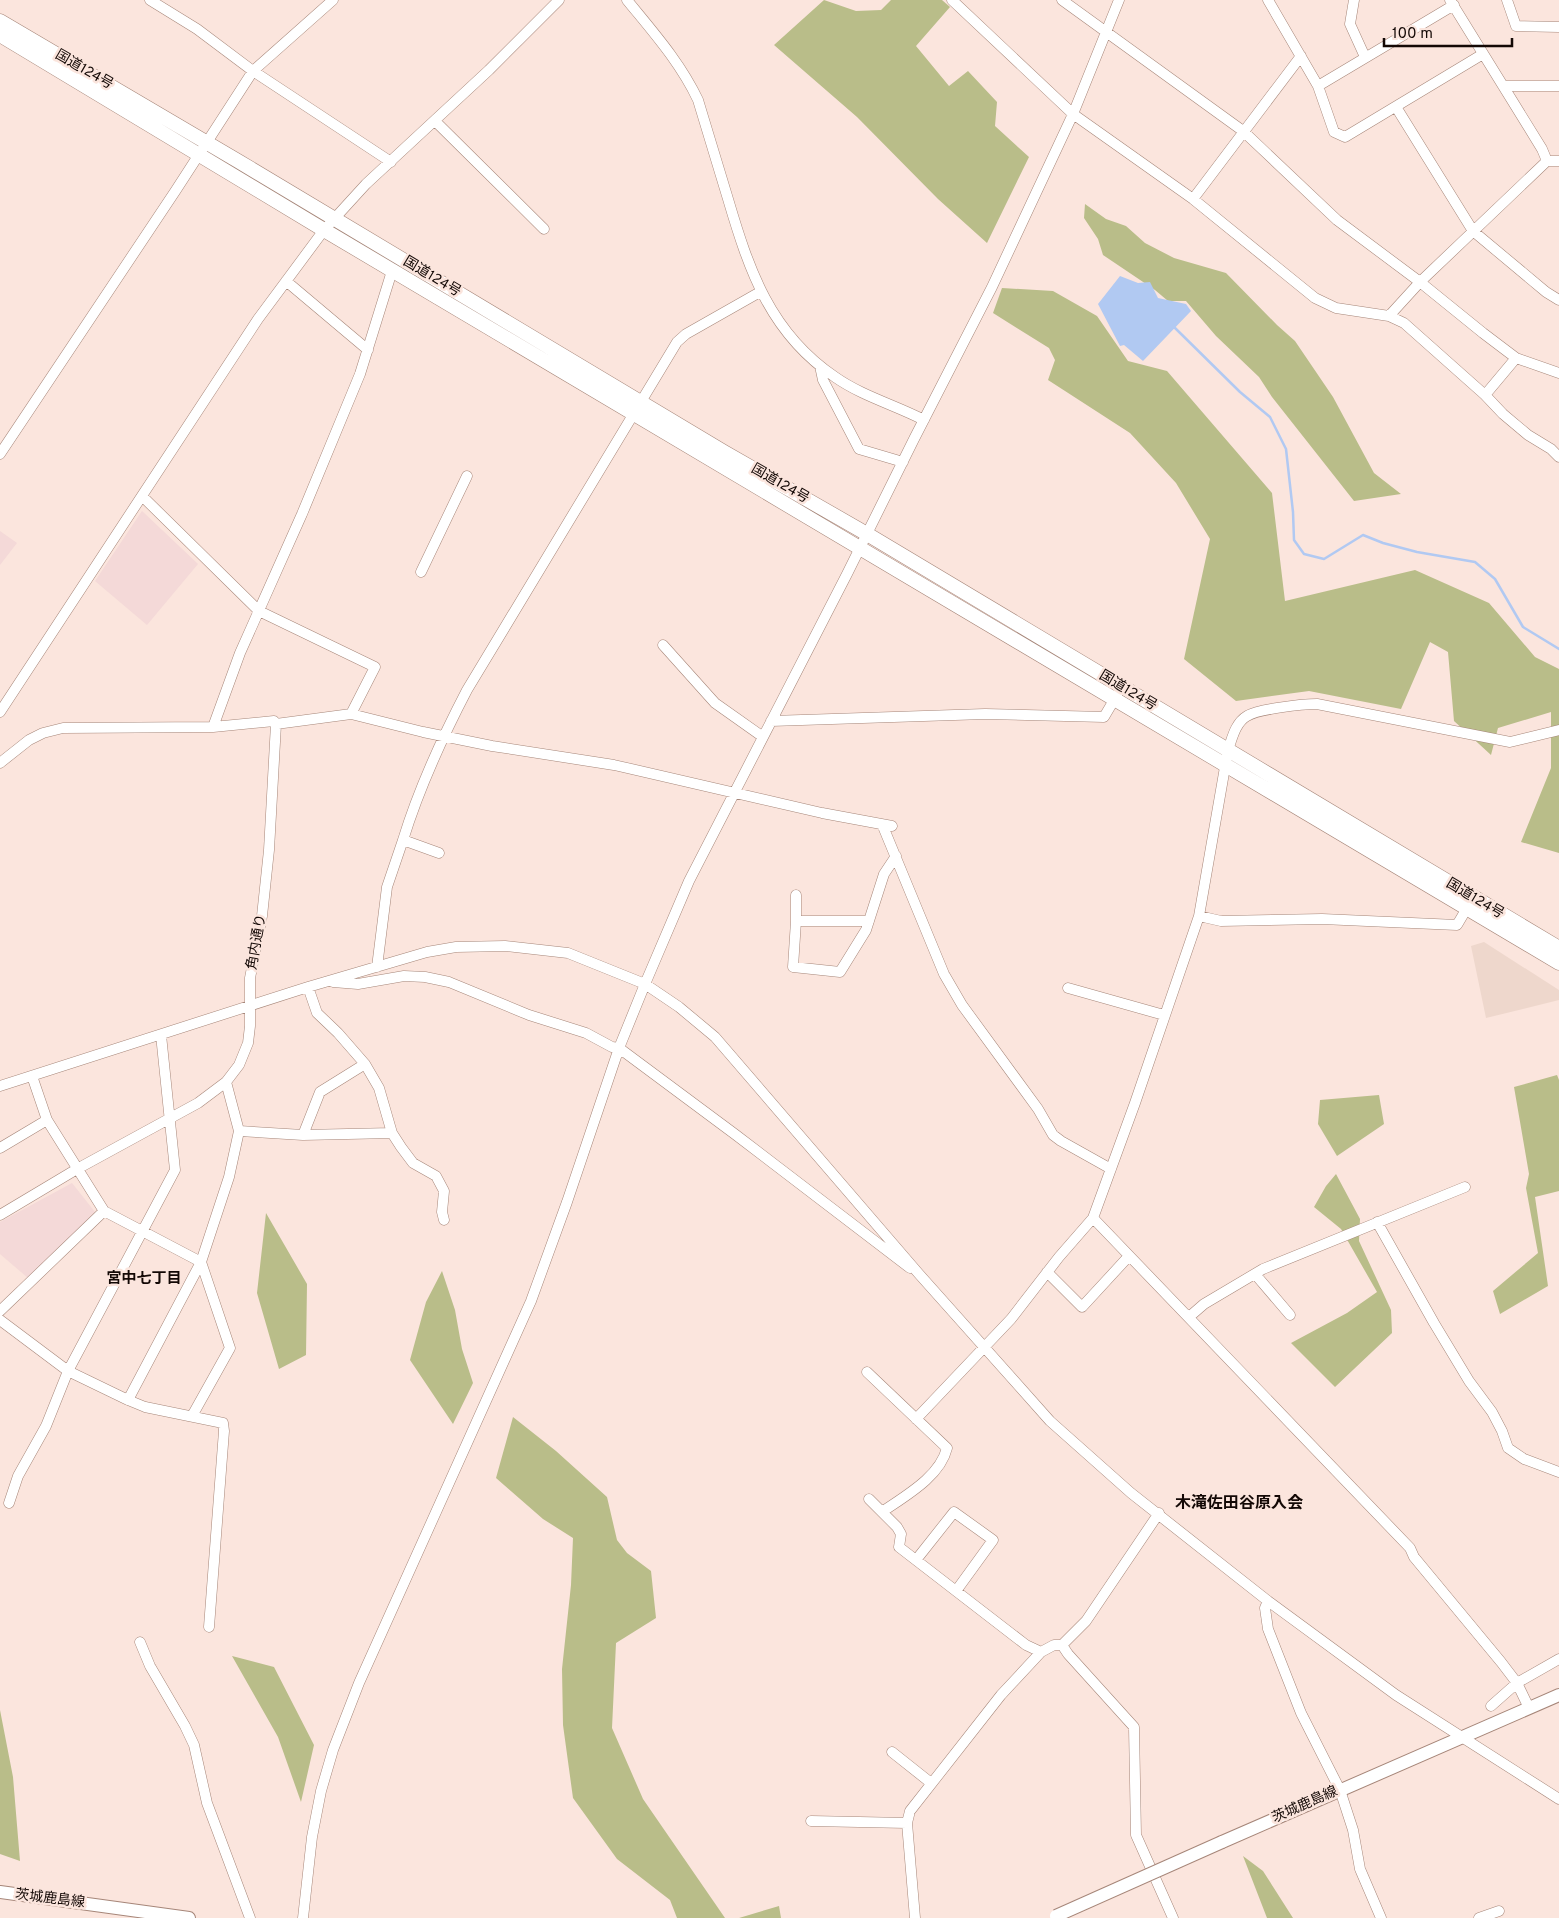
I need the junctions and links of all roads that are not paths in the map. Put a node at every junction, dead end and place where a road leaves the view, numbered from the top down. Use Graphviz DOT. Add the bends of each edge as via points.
graph roads {
  1 [pos="150,0"];
  2 [pos="333,0"];
  3 [pos="559,0"];
  4 [pos="626,0"];
  5 [pos="952,0"];
  6 [pos="1062,0"];
  7 [pos="1119,0"];
  8 [pos="1268,0"];
  9 [pos="1354,0"];
  10 [pos="1508,0"];
  11 [pos="1452,3"];
  12 [pos="0,21"];
  13 [pos="1559,27"];
  14 [pos="1107,31"];
  15 [pos="0,35"];
  16 [pos="1482,54"];
  17 [pos="1301,56"];
  18 [pos="1366,57"];
  19 [pos="253,71"];
  20 [pos="1318,86"];
  21 [pos="1503,86"];
  22 [pos="1559,86"];
  23 [pos="1396,107"];
  24 [pos="1073,114"];
  25 [pos="435,121"];
  26 [pos="1242,131"];
  27 [pos="207,142"];
  28 [pos="198,154"];
  29 [pos="1547,161"];
  30 [pos="391,162"];
  31 [pos="1559,162"];
  32 [pos="1193,199"];
  33 [pos="334,218"];
  34 [pos="544,229"];
  35 [pos="324,230"];
  36 [pos="1474,231"];
  37 [pos="392,271"];
  38 [pos="286,281"];
  39 [pos="1420,282"];
  40 [pos="760,292"];
  41 [pos="1559,300"];
  42 [pos="1389,316"];
  43 [pos="368,350"];
  44 [pos="1516,358"];
  45 [pos="820,366"];
  46 [pos="1559,373"];
  47 [pos="1485,395"];
  48 [pos="637,408"];
  49 [pos="924,420"];
  50 [pos="0,454"];
  51 [pos="1559,457"];
  52 [pos="902,462"];
  53 [pos="467,476"];
  54 [pos="142,496"];
  55 [pos="867,534"];
  56 [pos="860,549"];
  57 [pos="421,572"];
  58 [pos="259,611"];
  59 [pos="663,645"];
  60 [pos="1122,687"];
  61 [pos="1114,700"];
  62 [pos="0,712"];
  63 [pos="351,714"];
  64 [pos="771,721"];
  65 [pos="276,724"];
  66 [pos="213,727"];
  67 [pos="1559,730"];
  68 [pos="443,736"];
  69 [pos="763,737"];
  70 [pos="1228,750"];
  71 [pos="0,763"];
  72 [pos="1224,764"];
  73 [pos="734,793"];
  74 [pos="403,840"];
  75 [pos="439,853"];
  76 [pos="896,856"];
  77 [pos="796,895"];
  78 [pos="1470,903"];
  79 [pos="1199,916"];
  80 [pos="796,920"];
  81 [pos="869,921"];
  82 [pos="1559,948"];
  83 [pos="1559,963"];
  84 [pos="377,967"];
  85 [pos="328,981"];
  86 [pos="645,984"];
  87 [pos="308,987"];
  88 [pos="1068,988"];
  89 [pos="250,1006"];
  90 [pos="1164,1015"];
  91 [pos="162,1035"];
  92 [pos="619,1048"];
  93 [pos="365,1064"];
  94 [pos="32,1076"];
  95 [pos="226,1082"];
  96 [pos="0,1086"];
  97 [pos="169,1119"];
  98 [pos="47,1120"];
  99 [pos="239,1131"];
  100 [pos="392,1133"];
  101 [pos="303,1135"];
  102 [pos="0,1148"];
  103 [pos="77,1169"];
  104 [pos="1111,1169"];
  105 [pos="1465,1187"];
  106 [pos="104,1211"];
  107 [pos="0,1214"];
  108 [pos="1093,1218"];
  109 [pos="444,1220"];
  110 [pos="1377,1222"];
  111 [pos="143,1231"];
  112 [pos="1129,1256"];
  113 [pos="201,1262"];
  114 [pos="1047,1272"];
  115 [pos="919,1274"];
  116 [pos="1255,1274"];
  117 [pos="0,1311"];
  118 [pos="1290,1315"];
  119 [pos="1189,1317"];
  120 [pos="0,1320"];
  121 [pos="985,1348"];
  122 [pos="68,1370"];
  123 [pos="867,1372"];
  124 [pos="128,1400"];
  125 [pos="192,1416"];
  126 [pos="916,1419"];
  127 [pos="1559,1472"];
  128 [pos="869,1499"];
  129 [pos="9,1503"];
  130 [pos="882,1512"];
  131 [pos="1159,1513"];
  132 [pos="916,1560"];
  133 [pos="956,1591"];
  134 [pos="1268,1601"];
  135 [pos="208,1627"];
  136 [pos="140,1642"];
  137 [pos="1062,1645"];
  138 [pos="1041,1652"];
  139 [pos="1559,1660"];
  140 [pos="1517,1683"];
  141 [pos="1559,1695"];
  142 [pos="1490,1706"];
  143 [pos="1529,1708"];
  144 [pos="1461,1737"];
  145 [pos="892,1752"];
  146 [pos="931,1783"];
  147 [pos="1340,1790"];
  148 [pos="1559,1799"];
  149 [pos="812,1821"];
  150 [pos="907,1823"];
  151 [pos="0,1892"];
  152 [pos="1499,1911"];
  153 [pos="1054,1917"];
  154 [pos="188,1918"];
  155 [pos="250,1918"];
  156 [pos="303,1918"];
  157 [pos="914,1918"];
  158 [pos="1173,1918"];
  159 [pos="1381,1918"];
  160 [pos="1479,1918"];
  1 -- 19 [label="street" via="197,29"];
  2 -- 19 [label="street"];
  3 -- 25 [label="street"];
  4 -- 40 [label="street" via="683,70 698,100 741,244"];
  5 -- 24 [label="street"];
  6 -- 14 [label="street"];
  7 -- 14 [label="street"];
  8 -- 17 [label="street"];
  9 -- 18 [label="street" via="1350,24"];
  10 -- 13 [label="street" via="1516,26"];
  11 -- 16 [label="street"];
  11 -- 18 [label="street"];
  12 -- 27 [label="highway, 国道124号"];
  14 -- 24 [label="street"];
  14 -- 26 [label="street"];
  15 -- 28 [label="highway, 国道124号"];
  16 -- 21 [label="street"];
  16 -- 23 [label="street"];
  17 -- 20 [label="street"];
  17 -- 26 [label="street"];
  18 -- 20 [label="street"];
  19 -- 27 [label="street"];
  19 -- 30 [label="street"];
  20 -- 23 [label="street" via="1334,132 1345,137"];
  21 -- 22 [label="street"];
  21 -- 29 [label="street"];
  23 -- 36 [label="street"];
  24 -- 32 [label="street"];
  24 -- 49 [label="street" via="981,310"];
  25 -- 30 [label="street"];
  25 -- 34 [label="street"];
  26 -- 32 [label="street"];
  26 -- 39 [label="street" via="1337,220"];
  27 -- 28 [label="street"];
  27 -- 33 [label="highway, 国道124号"];
  28 -- 35 [label="highway, 国道124号"];
  28 -- 50 [label="street"];
  29 -- 31 [label="street"];
  29 -- 36 [label="street"];
  30 -- 33 [label="street"];
  32 -- 42 [label="street" via="1315,298 1336,308"];
  33 -- 35 [label="street"];
  33 -- 48 [label="highway, 国道124号"];
  35 -- 37 [label="highway, 国道124号"];
  35 -- 38 [label="street"];
  36 -- 39 [label="street"];
  36 -- 41 [label="street"];
  37 -- 43 [label="street"];
  37 -- 48 [label="highway, 国道124号"];
  38 -- 43 [label="street"];
  38 -- 54 [label="street"];
  39 -- 42 [label="street"];
  39 -- 44 [label="street"];
  40 -- 45 [label="street" via="789,336"];
  40 -- 48 [label="street" via="686,334 672,350"];
  42 -- 47 [label="street" via="1404,323"];
  43 -- 58 [label="street"];
  44 -- 46 [label="street"];
  44 -- 47 [label="street"];
  45 -- 49 [label="street" via="850,387"];
  45 -- 52 [label="street" via="823,380 859,449"];
  47 -- 51 [label="street" via="1528,435"];
  48 -- 55 [label="highway, 国道124号"];
  48 -- 56 [label="highway, 国道124号"];
  48 -- 68 [label="street" via="466,690"];
  49 -- 52 [label="street"];
  52 -- 55 [label="street"];
  53 -- 57 [label="street"];
  54 -- 58 [label="street"];
  54 -- 62 [label="street"];
  55 -- 56 [label="street"];
  55 -- 60 [label="highway, 国道124号"];
  56 -- 61 [label="highway, 国道124号"];
  56 -- 64 [label="street"];
  58 -- 63 [label="street" via="375,668"];
  58 -- 66 [label="street"];
  59 -- 69 [label="street" via="715,703"];
  60 -- 61 [label="street"];
  60 -- 70 [label="highway, 国道124号"];
  61 -- 64 [label="street" via="1104,717 984,714"];
  61 -- 72 [label="highway, 国道124号"];
  63 -- 65 [label="street"];
  63 -- 68 [label="street"];
  64 -- 69 [label="street"];
  65 -- 66 [label="street" via="274,721"];
  65 -- 89 [label="street, 角内通り" via="269,850 262,916 250,978"];
  66 -- 71 [label="street" via="63,728 43,732"];
  67 -- 70 [label="street" via="1510,742 1317,704 1296,704 1245,716 1235,730"];
  68 -- 73 [label="street" via="614,765"];
  68 -- 74 [label="street"];
  69 -- 73 [label="street"];
  70 -- 72 [label="street"];
  70 -- 78 [label="highway, 国道124号"];
  72 -- 78 [label="highway, 国道124号"];
  72 -- 79 [label="street"];
  73 -- 76 [label="street" via="887,825"];
  73 -- 86 [label="street" via="689,881"];
  74 -- 75 [label="street"];
  74 -- 84 [label="street" via="387,887"];
  76 -- 81 [label="street" via="884,874"];
  76 -- 104 [label="street" via="944,974 962,1005 1054,1135"];
  77 -- 80 [label="street"];
  78 -- 79 [label="street" via="1457,925 1322,919 1221,921"];
  78 -- 82 [label="highway, 国道124号"];
  78 -- 83 [label="highway, 国道124号"];
  79 -- 90 [label="street"];
  80 -- 81 [label="street"];
  80 -- 81 [label="street" via="793,967 840,972"];
  84 -- 85 [label="street"];
  84 -- 86 [label="street" via="446,948 505,946 568,953"];
  85 -- 87 [label="street"];
  85 -- 92 [label="street" via="358,984 404,976 449,982"];
  86 -- 92 [label="street"];
  86 -- 115 [label="street" via="714,1037"];
  87 -- 89 [label="street"];
  87 -- 93 [label="street" via="317,1013"];
  88 -- 90 [label="street"];
  89 -- 91 [label="street"];
  89 -- 95 [label="street, 角内通り" via="248,1043 239,1065"];
  90 -- 104 [label="street"];
  91 -- 94 [label="street"];
  91 -- 97 [label="street"];
  92 -- 115 [label="street"];
  92 -- 156 [label="street" via="537,1284 359,1683 328,1766 312,1837"];
  93 -- 100 [label="street" via="379,1088"];
  93 -- 101 [label="street" via="320,1092"];
  94 -- 96 [label="street"];
  94 -- 98 [label="street"];
  95 -- 97 [label="street, 角内通り"];
  95 -- 99 [label="street"];
  97 -- 103 [label="street, 角内通り"];
  97 -- 111 [label="street" via="176,1170"];
  98 -- 102 [label="street"];
  98 -- 103 [label="street"];
  99 -- 101 [label="street"];
  99 -- 113 [label="street"];
  100 -- 101 [label="street"];
  100 -- 109 [label="street" via="413,1163 436,1176 444,1191"];
  103 -- 106 [label="street"];
  103 -- 107 [label="street, 角内通り"];
  104 -- 108 [label="street"];
  105 -- 110 [label="street"];
  106 -- 111 [label="street"];
  106 -- 117 [label="street"];
  108 -- 112 [label="street"];
  108 -- 114 [label="street"];
  110 -- 116 [label="street"];
  110 -- 127 [label="street" via="1469,1381 1492,1412 1508,1448 1524,1459"];
  111 -- 113 [label="street"];
  111 -- 122 [label="street"];
  112 -- 114 [label="street" via="1082,1307"];
  112 -- 119 [label="street"];
  113 -- 124 [label="street"];
  113 -- 125 [label="street" via="230,1348"];
  114 -- 121 [label="street"];
  115 -- 121 [label="street"];
  116 -- 118 [label="street"];
  116 -- 119 [label="street" via="1204,1304"];
  119 -- 140 [label="street" via="1410,1548"];
  120 -- 122 [label="street"];
  121 -- 126 [label="street"];
  121 -- 131 [label="street" via="1050,1421 1131,1494"];
  122 -- 124 [label="street"];
  122 -- 129 [label="street" via="46,1426 18,1476"];
  123 -- 126 [label="street"];
  124 -- 125 [label="street" via="145,1407"];
  125 -- 135 [label="street" via="223,1423 224,1431"];
  126 -- 130 [label="street" via="947,1448 945,1457 927,1479"];
  128 -- 130 [label="street"];
  130 -- 132 [label="street" via="901,1534 899,1547"];
  131 -- 134 [label="street"];
  131 -- 137 [label="street" via="1086,1621"];
  132 -- 133 [label="street"];
  132 -- 133 [label="street" via="954,1512 994,1540"];
  133 -- 138 [label="street" via="1026,1645"];
  134 -- 144 [label="street" via="1396,1696"];
  134 -- 147 [label="street" via="1264,1608 1268,1629 1301,1713"];
  136 -- 155 [label="street" via="194,1745 207,1803"];
  137 -- 138 [label="street" via="1054,1645"];
  137 -- 158 [label="street" via="1134,1727 1136,1835"];
  138 -- 146 [label="street" via="1001,1695"];
  139 -- 140 [label="street"];
  140 -- 142 [label="street"];
  140 -- 143 [label="street"];
  141 -- 143 [label="main road, 茨城鹿島線"];
  143 -- 144 [label="main road, 茨城鹿島線"];
  144 -- 147 [label="main road, 茨城鹿島線"];
  144 -- 148 [label="street"];
  145 -- 146 [label="street"];
  146 -- 150 [label="street" via="910,1811"];
  147 -- 153 [label="main road, 茨城鹿島線, bridge"];
  147 -- 159 [label="street" via="1353,1830 1360,1869"];
  149 -- 150 [label="street"];
  150 -- 157 [label="street"];
  151 -- 154 [label="main road, 茨城鹿島線"];
  152 -- 160 [label="street"];
}
